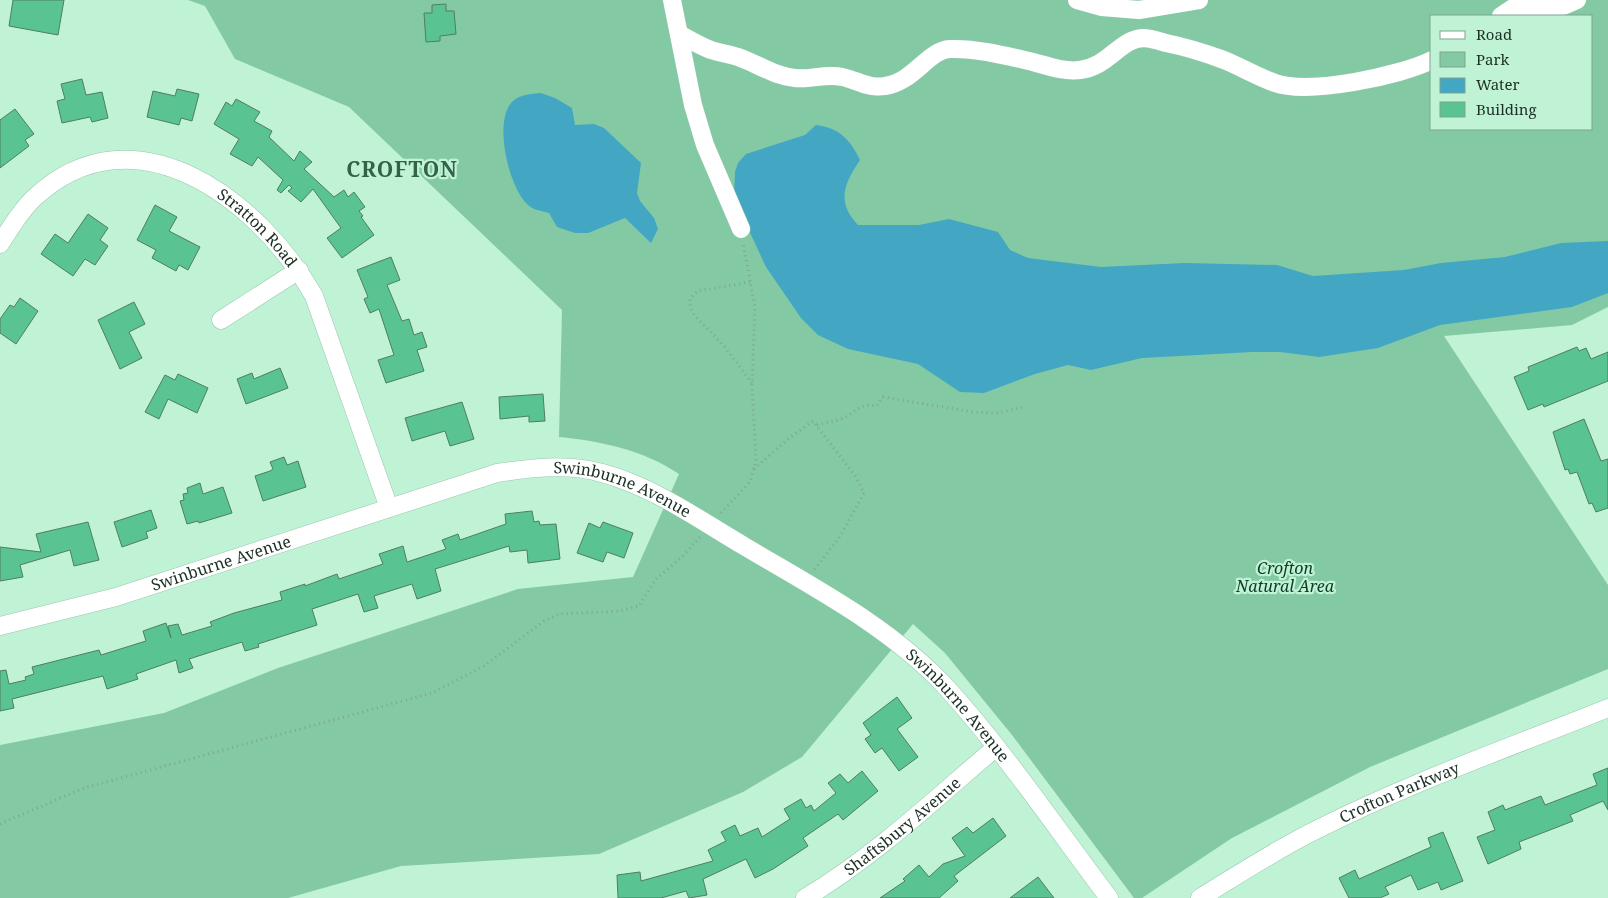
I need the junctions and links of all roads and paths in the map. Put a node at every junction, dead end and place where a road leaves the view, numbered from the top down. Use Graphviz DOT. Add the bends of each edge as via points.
graph roads {
  1 [pos="672,0"];
  2 [pos="1077,0"];
  3 [pos="1199,0"];
  4 [pos="1577,0"];
  5 [pos="1503,15"];
  6 [pos="679,34"];
  7 [pos="1430,61"];
  8 [pos="741,229"];
  9 [pos="0,244"];
  10 [pos="745,255"];
  11 [pos="299,270"];
  12 [pos="750,282"];
  13 [pos="221,320"];
  14 [pos="752,384"];
  15 [pos="1025,407"];
  16 [pos="817,425"];
  17 [pos="754,469"];
  18 [pos="389,508"];
  19 [pos="710,526"];
  20 [pos="804,582"];
  21 [pos="0,626"];
  22 [pos="1608,708"];
  23 [pos="995,748"];
  24 [pos="0,824"];
  25 [pos="805,898"];
  26 [pos="1109,898"];
  27 [pos="1200,898"];
  1 -- 6 [label="street"];
  2 -- 3 [label="street" via="1102,8 1139,10"];
  4 -- 5 [label="street" via="1563,6 1514,8"];
  6 -- 7 [label="street" via="774,74 794,78 842,77 870,86 885,86 912,76 936,53 947,49 968,50 1062,70 1080,70 1104,62 1134,39 1144,38 1189,48 1296,88 1356,80"];
  6 -- 8 [label="street" via="693,106 705,145"];
  9 -- 11 [label="street, Stratton Road" via="33,199 52,184 76,171 107,161 136,160 168,165 206,182 246,211"];
  10 -- 12 [label="path"];
  11 -- 13 [label="street"];
  11 -- 18 [label="street, Stratton Road" via="326,326"];
  12 -- 14 [label="path" via="755,307"];
  12 -- 14 [label="path" via="697,291 690,298 690,307"];
  14 -- 17 [label="path"];
  15 -- 16 [label="path" via="996,413 973,412 883,397 878,406 857,407 842,418"];
  16 -- 17 [label="path" via="813,421"];
  16 -- 20 [label="path" via="856,477 864,493 839,538"];
  17 -- 19 [label="path" via="750,482"];
  18 -- 19 [label="street, Swinburne Avenue" via="497,473 564,467 600,472 648,489"];
  18 -- 21 [label="street, Swinburne Avenue" via="116,598"];
  19 -- 20 [label="street, Swinburne Avenue"];
  19 -- 24 [label="path" via="682,557 655,580 639,606 621,611 559,614 544,621 484,666 432,693 84,788"];
  20 -- 23 [label="street, Swinburne Avenue" via="882,630 914,657 945,687"];
  22 -- 27 [label="street, Crofton Parkway" via="1387,797 1318,829"];
  23 -- 25 [label="street, Shaftsbury Avenue" via="845,874"];
  23 -- 26 [label="street, Swinburne Avenue"];
}
